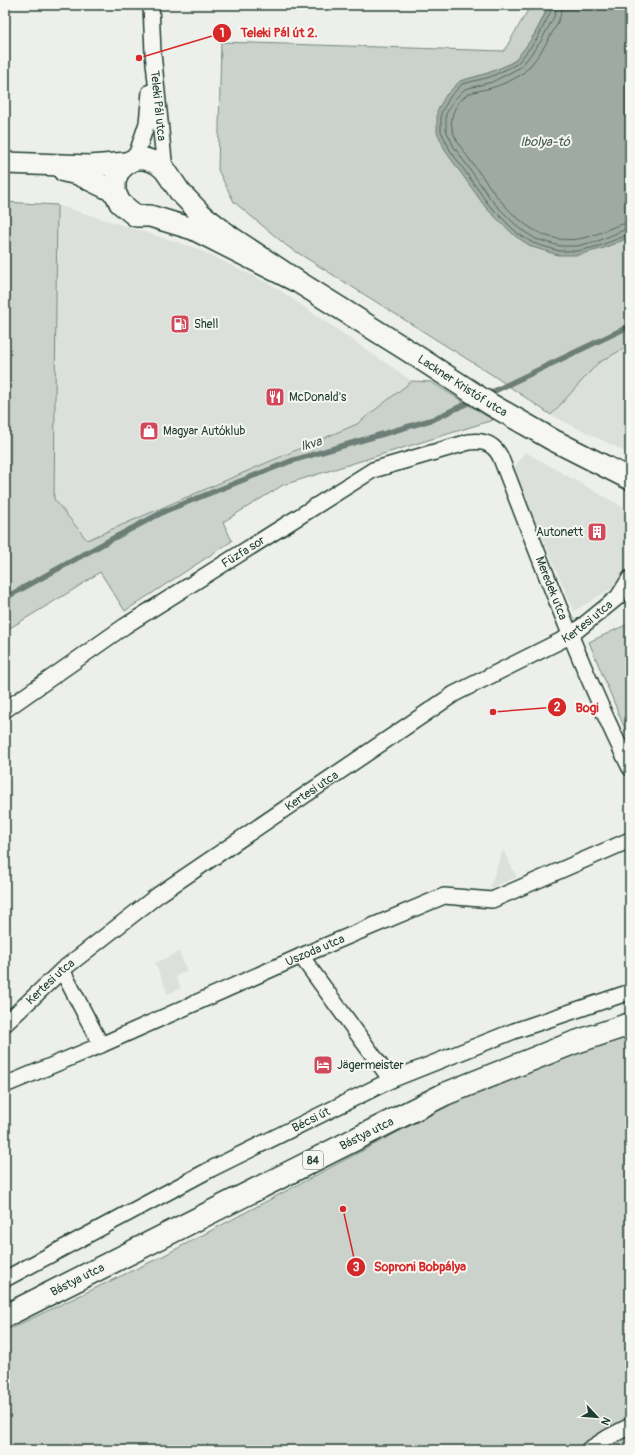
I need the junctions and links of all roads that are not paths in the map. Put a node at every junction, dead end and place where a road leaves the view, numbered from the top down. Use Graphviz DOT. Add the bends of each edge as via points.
graph roads {
  1 [pos="151,5"];
  2 [pos="153,53"];
  3 [pos="131,161"];
  4 [pos="5,163"];
  5 [pos="32,165"];
  6 [pos="168,174"];
  7 [pos="115,192"];
  8 [pos="150,216"];
  9 [pos="300,283"];
  10 [pos="497,451"];
  11 [pos="630,479"];
  12 [pos="630,578"];
  13 [pos="570,636"];
  14 [pos="5,710"];
  15 [pos="630,768"];
  16 [pos="630,840"];
  17 [pos="301,956"];
  18 [pos="62,970"];
  19 [pos="630,992"];
  20 [pos="5,1024"];
  21 [pos="630,1024"];
  22 [pos="101,1046"];
  23 [pos="391,1080"];
  24 [pos="5,1085"];
  25 [pos="5,1279"];
  26 [pos="5,1316"];
  27 [pos="630,1426"];
  28 [pos="588,1450"];
  1 -- 2 [label="street"];
  2 -- 3 [label="street, Teleki Pál utca" via="147,123"];
  2 -- 6 [label="street, Teleki Pál utca"];
  3 -- 5 [label="street, Lackner Kristóf utca" via="90,166"];
  3 -- 6 [label="street, Lackner Kristóf utca" via="145,159 157,163"];
  3 -- 7 [label="street" via="118,172"];
  4 -- 5 [label="street, Lackner Kristóf utca"];
  5 -- 7 [label="street, Lackner Kristóf utca" via="78,174"];
  6 -- 8 [label="street" via="172,190 170,201 164,210"];
  6 -- 9 [label="street, Lackner Kristóf utca" via="180,192 201,214"];
  7 -- 8 [label="street, Lackner Kristóf utca" via="120,203 136,216"];
  8 -- 9 [label="street, Lackner Kristóf utca" via="193,228"];
  9 -- 11 [label="street, Lackner Kristóf utca" via="490,404"];
  10 -- 13 [label="street, Meredek utca"];
  10 -- 14 [label="street, Fűzfa sor" via="486,442 469,442 373,470 125,626"];
  12 -- 13 [label="street, Kertesi utca" via="618,596"];
  13 -- 15 [label="street, Meredek utca"];
  13 -- 18 [label="street, Kertesi utca" via="454,694 158,895"];
  16 -- 17 [label="street, Uszoda utca" via="492,900 444,896"];
  17 -- 22 [label="street, Uszoda utca"];
  17 -- 23 [label="street"];
  18 -- 20 [label="street, Kertesi utca"];
  18 -- 22 [label="street"];
  19 -- 23 [label="street, Bécsi út" via="514,1031"];
  21 -- 26 [label="main road, Bástya utca / 84" via="573,1043 445,1094"];
  22 -- 24 [label="street, Uszoda utca"];
  23 -- 25 [label="street, Bécsi út" via="211,1169"];
  27 -- 28 [label="street"];
}
